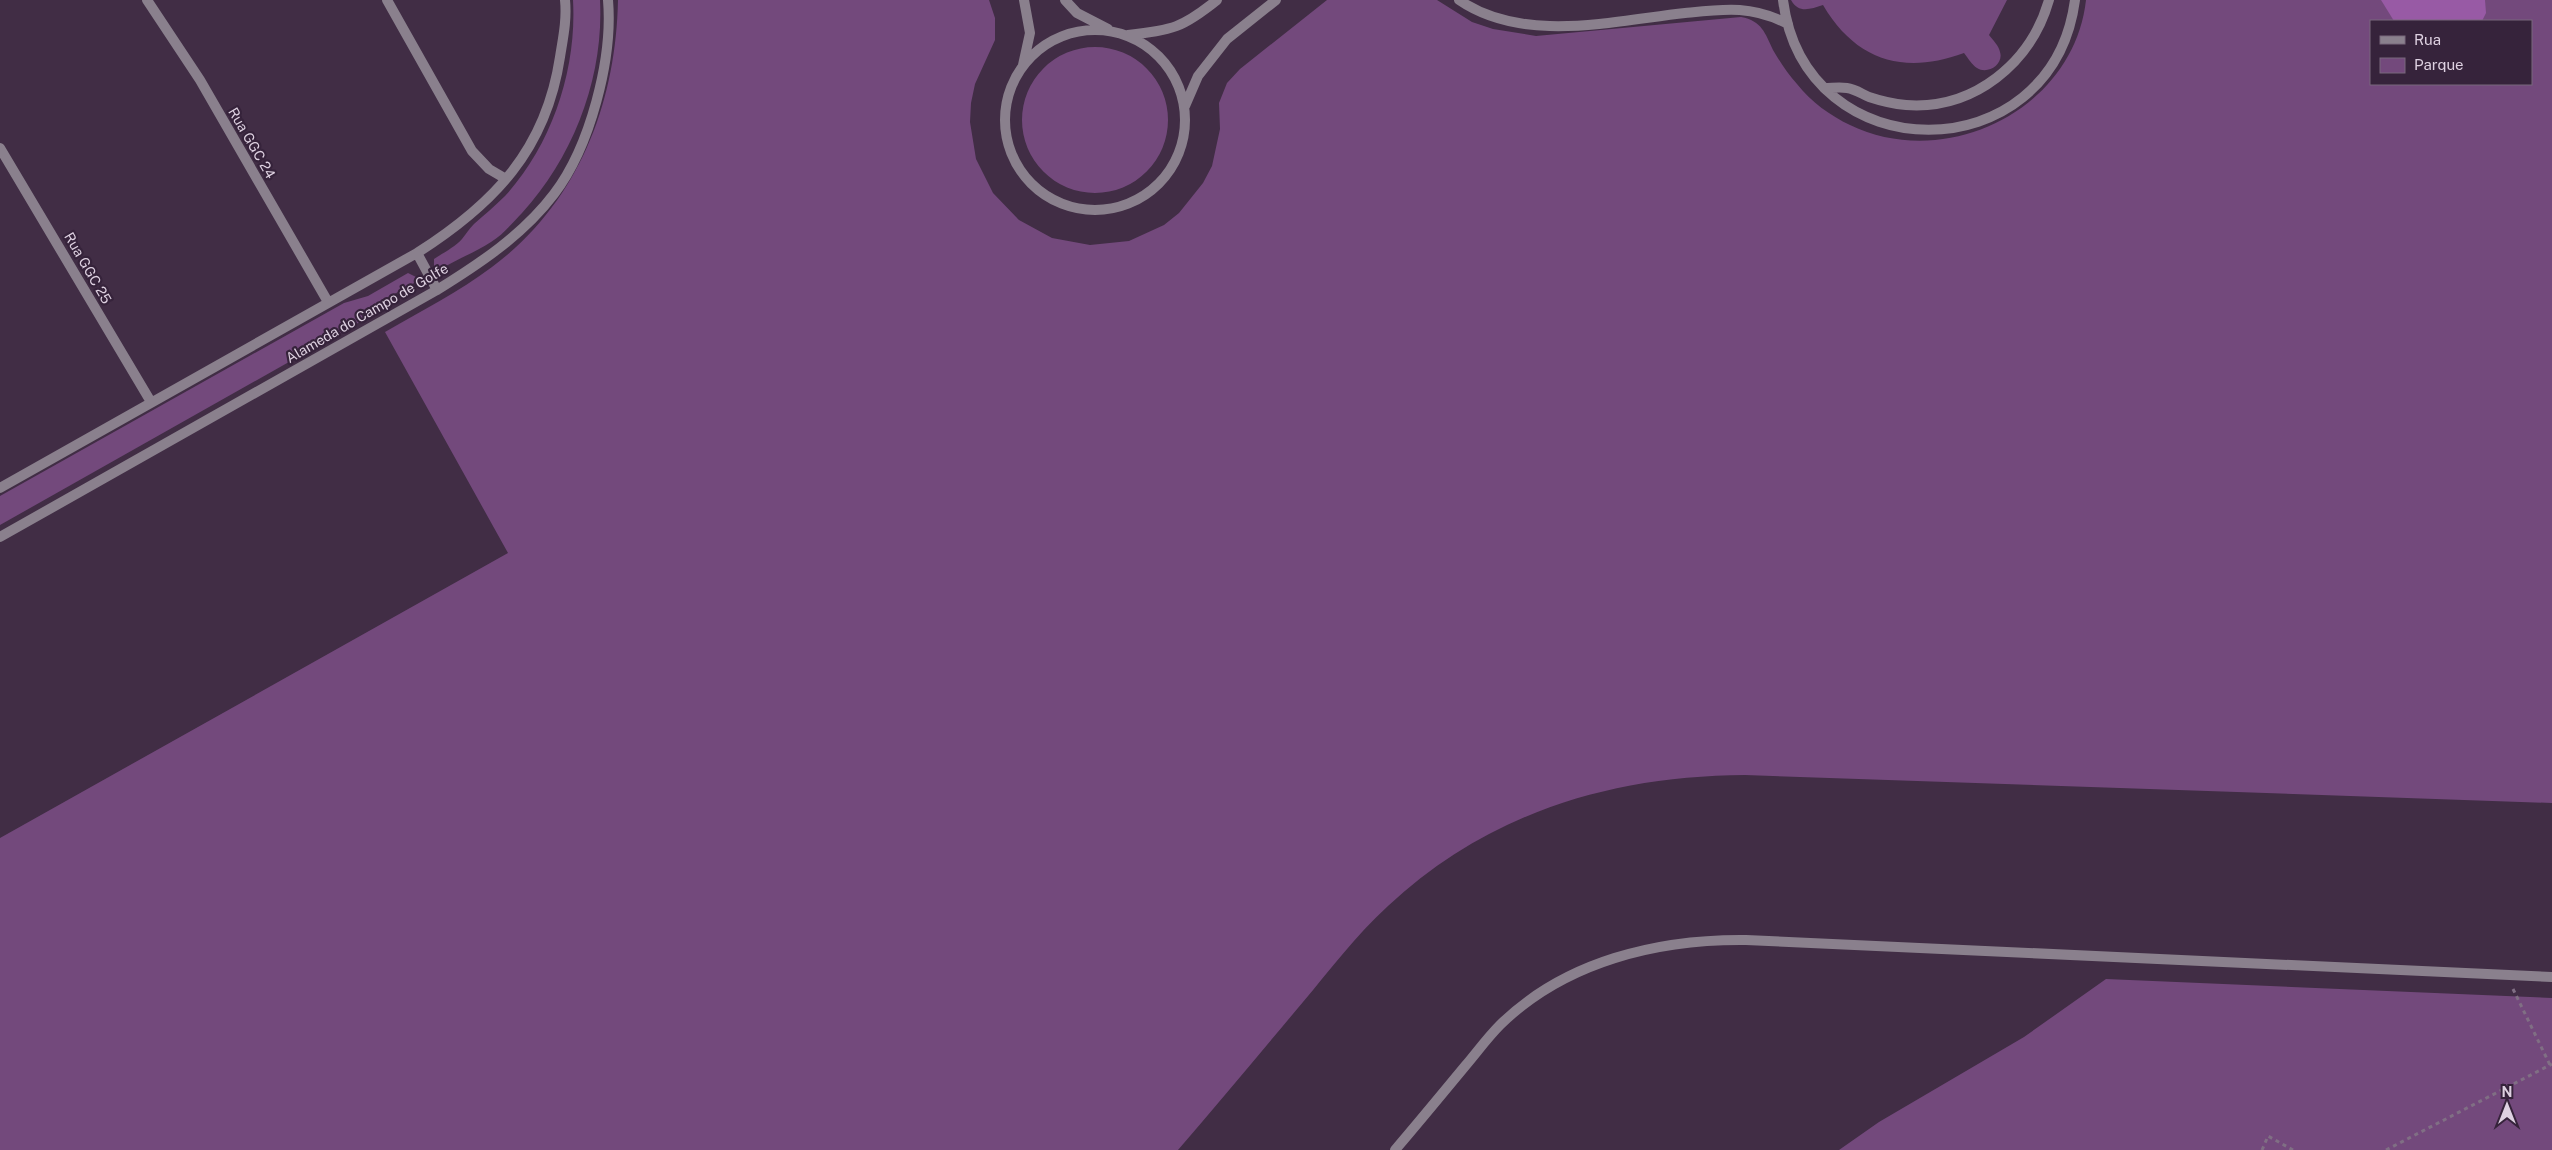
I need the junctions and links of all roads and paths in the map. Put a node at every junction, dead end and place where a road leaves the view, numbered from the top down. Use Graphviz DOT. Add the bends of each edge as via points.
graph roads {
  1 [pos="147,0"];
  2 [pos="387,0"];
  3 [pos="565,0"];
  4 [pos="608,0"];
  5 [pos="1024,0"];
  6 [pos="1065,0"];
  7 [pos="1217,0"];
  8 [pos="1276,0"];
  9 [pos="1459,0"];
  10 [pos="1783,0"];
  11 [pos="2049,0"];
  12 [pos="2075,0"];
  13 [pos="1723,5"];
  14 [pos="1788,24"];
  15 [pos="1111,31"];
  16 [pos="1127,36"];
  17 [pos="1023,66"];
  18 [pos="1824,88"];
  19 [pos="1185,106"];
  20 [pos="0,148"];
  21 [pos="506,179"];
  22 [pos="417,253"];
  23 [pos="437,290"];
  24 [pos="328,302"];
  25 [pos="151,402"];
  26 [pos="0,488"];
  27 [pos="0,537"];
  28 [pos="2506,975"];
  29 [pos="2552,976"];
  30 [pos="2551,1065"];
  31 [pos="1395,1150"];
  32 [pos="2262,1150"];
  33 [pos="2293,1150"];
  34 [pos="2386,1150"];
  1 -- 24 [label="street, Rua GGC 24" via="200,80"];
  2 -- 21 [label="street" via="472,150 489,169"];
  3 -- 21 [label="street, Alameda do Campo de Golfe" via="567,17 556,84 543,124"];
  4 -- 23 [label="street, Alameda do Campo de Golfe" via="610,22 599,90 580,148 554,194 518,232 474,268"];
  5 -- 17 [label="street" via="1030,33"];
  6 -- 15 [label="street" via="1077,13"];
  7 -- 16 [label="street" via="1191,21 1166,31"];
  8 -- 19 [label="street" via="1227,39 1198,76"];
  9 -- 13 [label="street" via="1505,21 1550,27"];
  10 -- 14 [label="street"];
  11 -- 18 [label="street" via="2038,31 2016,62 1985,86 1967,95 1947,101 1907,105 1849,88"];
  12 -- 18 [label="street" via="2067,34 2048,71 2019,101 1982,122 1941,131 1899,128 1859,114"];
  13 -- 14 [label="street" via="1747,9"];
  14 -- 18 [label="street" via="1799,54"];
  15 -- 16 [label="street"];
  15 -- 17 [label="street" via="1078,31 1062,36 1041,48"];
  16 -- 19 [label="street" via="1142,42 1165,63 1174,76"];
  17 -- 19 [label="street" via="1008,95 1005,111 1008,145 1015,162 1037,189 1068,206 1085,209 1120,207 1151,191 1180,152"];
  20 -- 25 [label="street, Rua GGC 25"];
  21 -- 22 [label="street, Alameda do Campo de Golfe" via="493,195 452,230"];
  22 -- 23 [label="street"];
  22 -- 24 [label="street, Alameda do Campo de Golfe"];
  23 -- 27 [label="street, Alameda do Campo de Golfe"];
  24 -- 25 [label="street, Alameda do Campo de Golfe"];
  25 -- 26 [label="street, Alameda do Campo de Golfe"];
  28 -- 29 [label="street"];
  28 -- 30 [label="path"];
  28 -- 31 [label="street" via="1756,941 1683,942 1638,951 1596,965 1562,981 1522,1007 1500,1025"];
  30 -- 34 [label="path"];
  32 -- 33 [label="path" via="2268,1136"];
}
